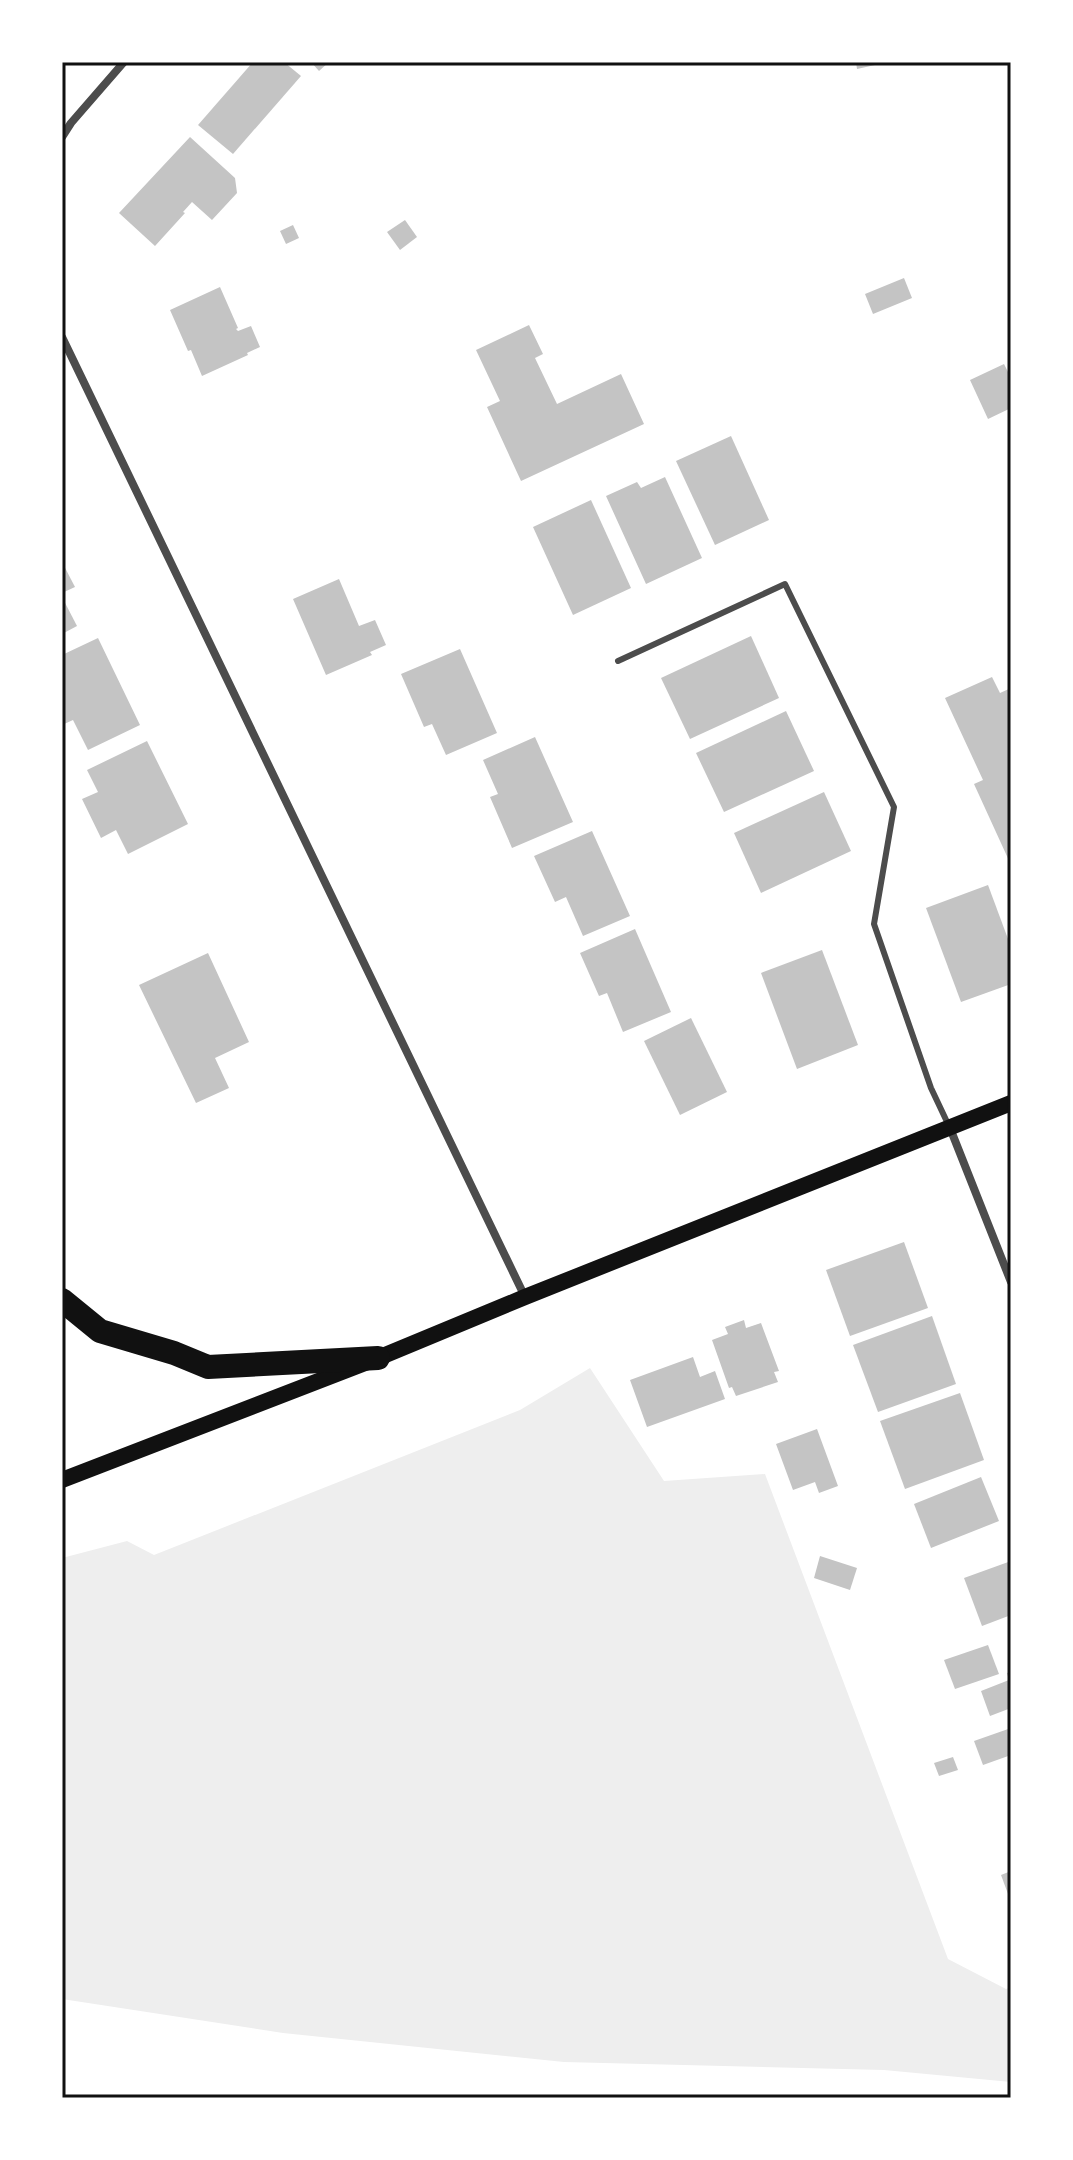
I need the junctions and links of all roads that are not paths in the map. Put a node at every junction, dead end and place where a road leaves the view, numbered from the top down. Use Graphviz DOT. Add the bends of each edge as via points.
graph roads {
  1 [pos="124,62"];
  2 [pos="62,137"];
  3 [pos="62,337"];
  4 [pos="618,661"];
  5 [pos="1011,1103"];
  6 [pos="950,1128"];
  7 [pos="1011,1282"];
  8 [pos="525,1297"];
  9 [pos="62,1300"];
  10 [pos="378,1358"];
  11 [pos="62,1480"];
  1 -- 2 [label="street"];
  3 -- 8 [label="street"];
  4 -- 6 [label="lane" via="785,584 894,807 874,924"];
  5 -- 6 [label="main road"];
  6 -- 7 [label="street"];
  6 -- 8 [label="main road"];
  8 -- 10 [label="main road"];
  9 -- 10 [label="highway" via="100,1331 208,1367"];
  10 -- 11 [label="main road"];
}
